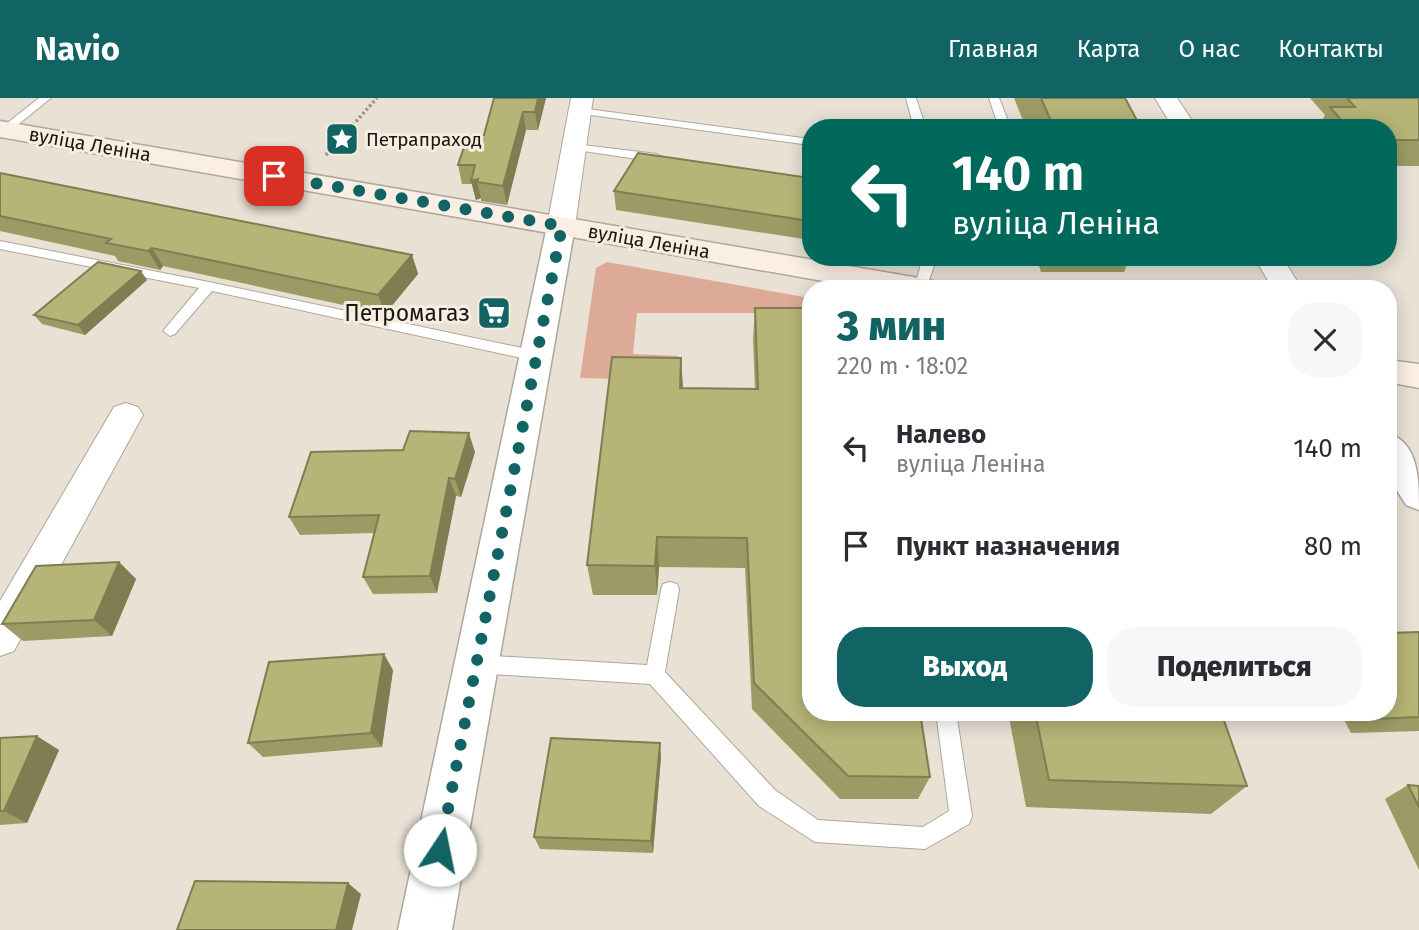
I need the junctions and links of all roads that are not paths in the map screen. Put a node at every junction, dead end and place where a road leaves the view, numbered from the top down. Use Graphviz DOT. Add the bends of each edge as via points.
graph roads {
  1 [pos="46,98"];
  2 [pos="911,98"];
  3 [pos="994,98"];
  4 [pos="1166,98"];
  5 [pos="581,105"];
  6 [pos="917,119"];
  7 [pos="1002,119"];
  8 [pos="1179,119"];
  9 [pos="2,129"];
  10 [pos="802,141"];
  11 [pos="574,147"];
  12 [pos="666,160"];
  13 [pos="562,226"];
  14 [pos="0,245"];
  15 [pos="876,280"];
  16 [pos="209,286"];
  17 [pos="170,331"];
  18 [pos="536,355"];
  19 [pos="1397,373"];
  20 [pos="1419,376"];
  21 [pos="126,415"];
  22 [pos="1397,466"];
  23 [pos="1406,486"];
  24 [pos="670,590"];
  25 [pos="0,638"];
  26 [pos="475,664"];
  27 [pos="655,675"];
  28 [pos="947,721"];
  29 [pos="425,930"];
  1 -- 9 [label="lane"];
  2 -- 6 [label="lane"];
  3 -- 7 [label="lane"];
  4 -- 8 [label="street"];
  5 -- 10 [label="lane"];
  5 -- 11 [label="street"];
  9 -- 13 [label="main road, вуліца Леніна"];
  11 -- 12 [label="lane"];
  11 -- 13 [label="street"];
  13 -- 15 [label="main road, вуліца Леніна"];
  13 -- 18 [label="street"];
  14 -- 16 [label="lane"];
  16 -- 17 [label="lane"];
  16 -- 18 [label="lane"];
  18 -- 26 [label="street"];
  19 -- 20 [label="main road"];
  21 -- 25 [label="street"];
  22 -- 23 [label="street"];
  24 -- 27 [label="lane"];
  26 -- 27 [label="lane"];
  26 -- 29 [label="street"];
  27 -- 28 [label="lane" via="767,797 815,831 925,838 961,816"];
}
